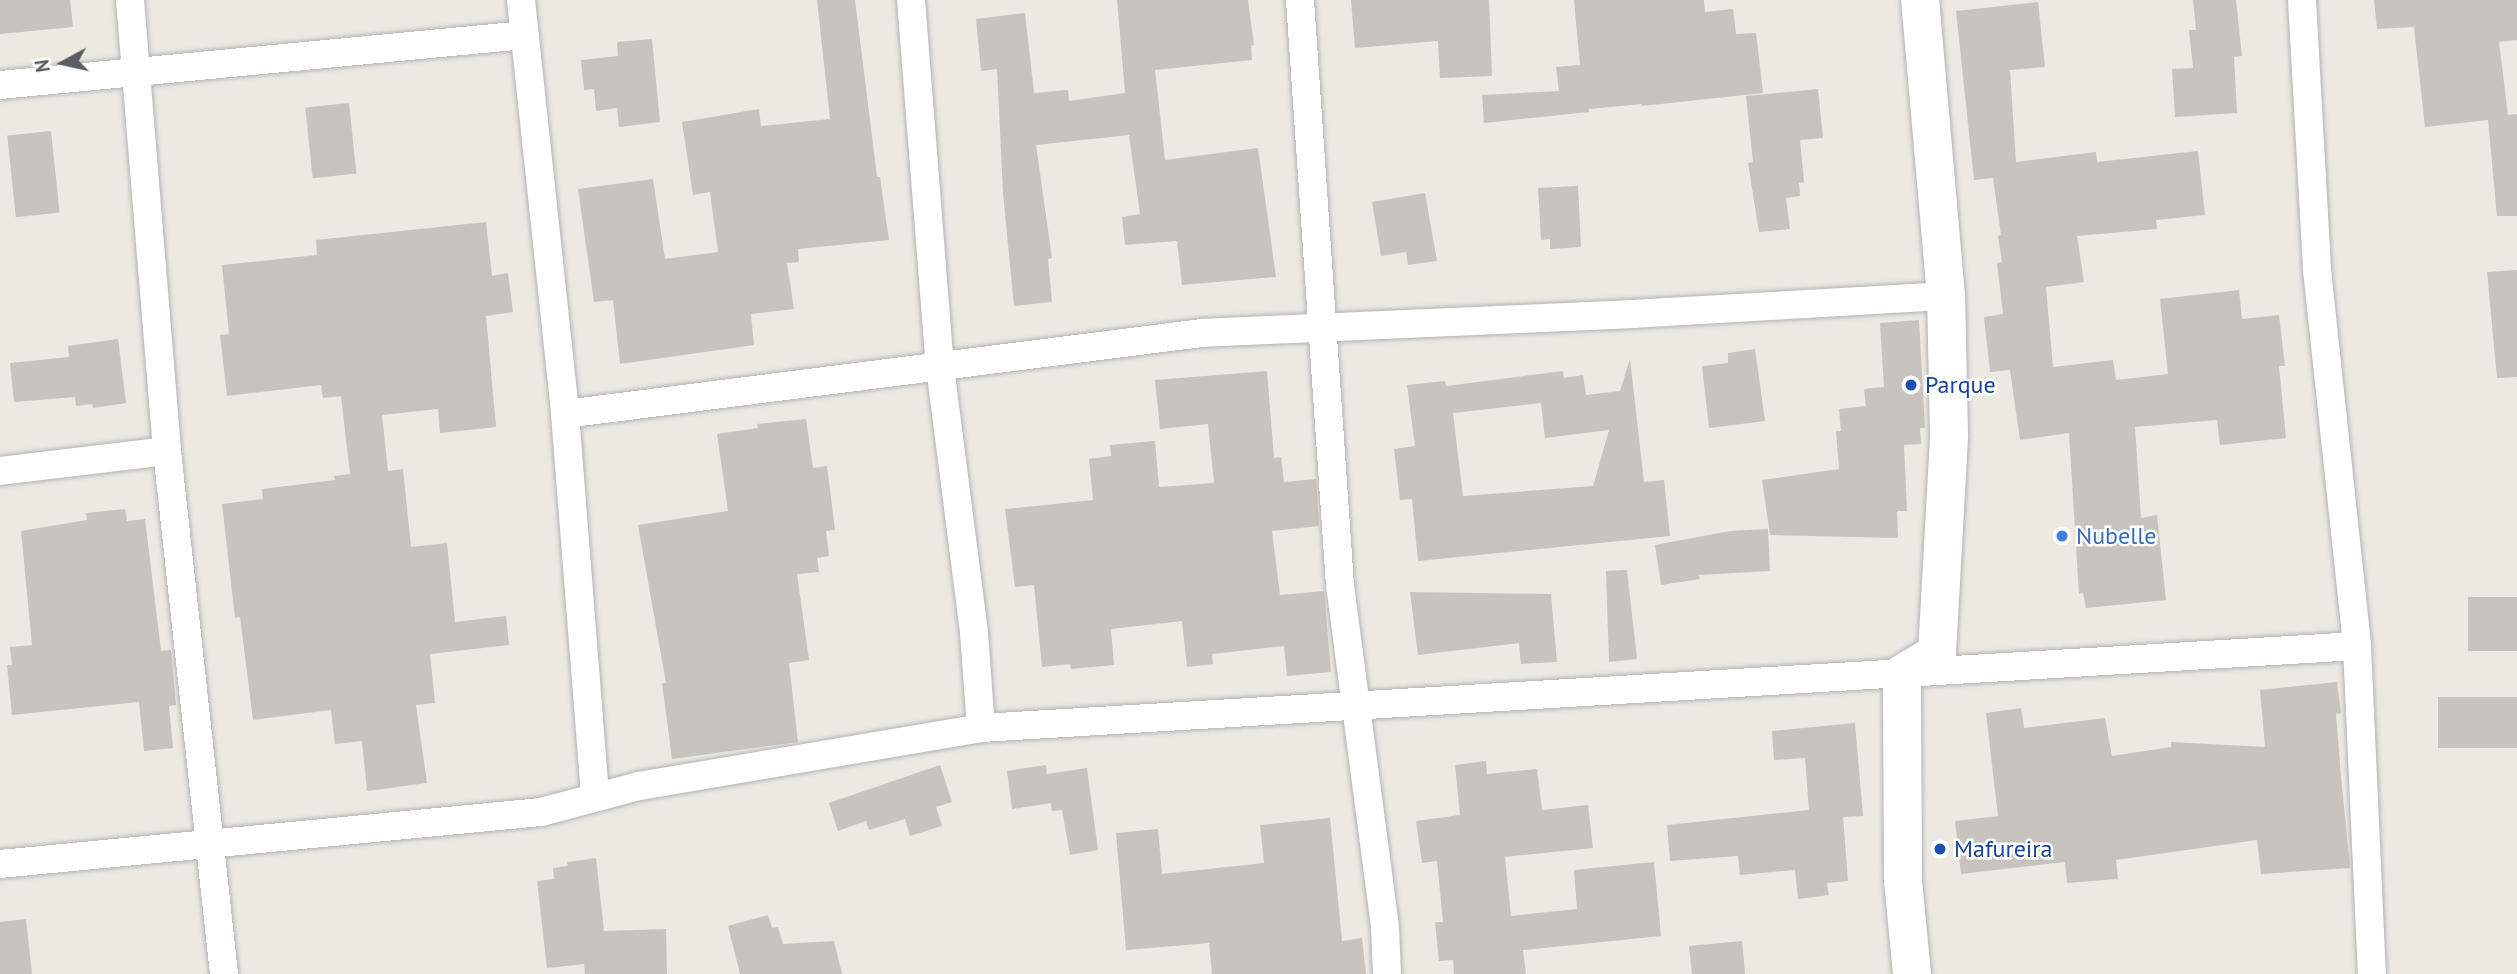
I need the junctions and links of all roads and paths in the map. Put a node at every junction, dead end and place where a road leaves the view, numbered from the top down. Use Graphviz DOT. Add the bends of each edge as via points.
graph roads {
  1 [pos="130,0"];
  2 [pos="521,0"];
  3 [pos="911,0"];
  4 [pos="1300,0"];
  5 [pos="1920,0"];
  6 [pos="2302,0"];
  7 [pos="525,35"];
  8 [pos="137,72"];
  9 [pos="0,85"];
  10 [pos="1946,296"];
  11 [pos="1322,328"];
  12 [pos="940,367"];
  13 [pos="565,414"];
  14 [pos="167,451"];
  15 [pos="0,471"];
  16 [pos="2357,646"];
  17 [pos="1902,674"];
  18 [pos="1357,706"];
  19 [pos="981,728"];
  20 [pos="595,797"];
  21 [pos="207,844"];
  22 [pos="0,864"];
  23 [pos="224,974"];
  24 [pos="1387,974"];
  25 [pos="1912,974"];
  26 [pos="2372,974"];
  1 -- 8 [label="street"];
  2 -- 7 [label="street"];
  3 -- 12 [label="street"];
  4 -- 11 [label="street"];
  5 -- 10 [label="street"];
  6 -- 16 [label="street" via="2316,270"];
  7 -- 8 [label="street"];
  7 -- 13 [label="street"];
  8 -- 9 [label="street"];
  8 -- 14 [label="street"];
  10 -- 11 [label="street"];
  10 -- 17 [label="street" via="1949,435 1937,653"];
  11 -- 12 [label="street" via="1202,333"];
  11 -- 18 [label="street" via="1340,584"];
  12 -- 13 [label="street"];
  12 -- 19 [label="street" via="974,633"];
  13 -- 20 [label="street"];
  14 -- 15 [label="street"];
  14 -- 21 [label="street"];
  16 -- 17 [label="street"];
  16 -- 26 [label="street"];
  17 -- 18 [label="street"];
  17 -- 25 [label="street" via="1903,881"];
  18 -- 19 [label="street"];
  18 -- 24 [label="street"];
  19 -- 20 [label="street"];
  20 -- 21 [label="street" via="541,812"];
  21 -- 22 [label="street"];
  21 -- 23 [label="street"];
}
